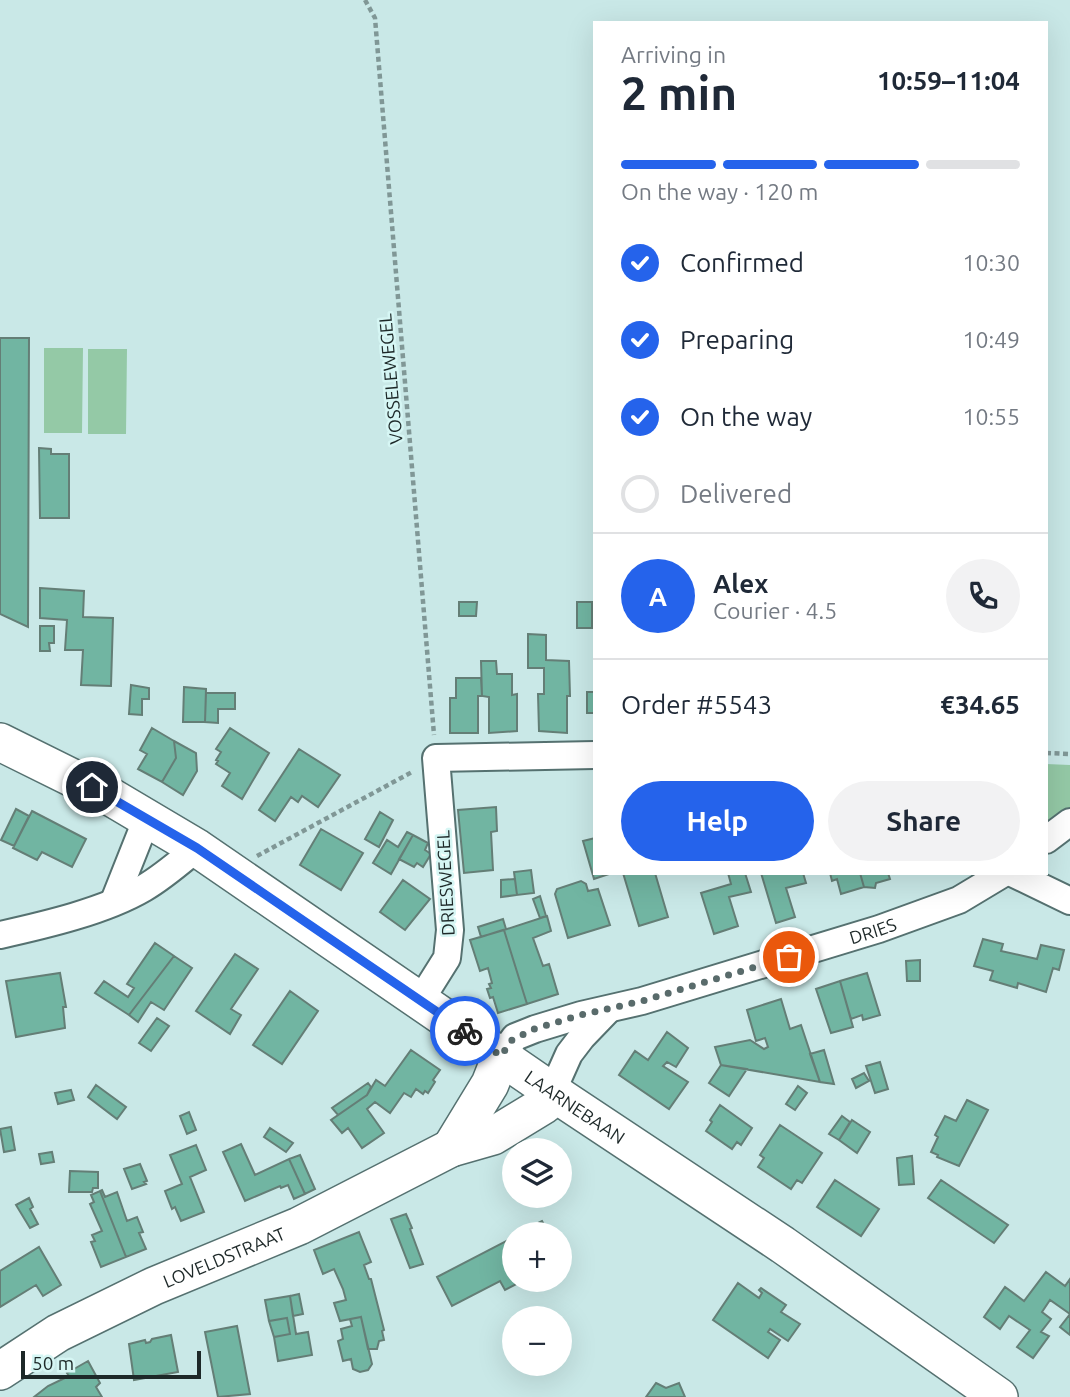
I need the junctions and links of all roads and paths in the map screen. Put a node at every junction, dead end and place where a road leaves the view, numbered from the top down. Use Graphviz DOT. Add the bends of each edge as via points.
graph roads {
  1 [pos="365,0"];
  2 [pos="0,743"];
  3 [pos="1048,753"];
  4 [pos="1070,754"];
  5 [pos="593,755"];
  6 [pos="436,758"];
  7 [pos="147,818"];
  8 [pos="1070,822"];
  9 [pos="1048,838"];
  10 [pos="197,848"];
  11 [pos="233,873"];
  12 [pos="1001,875"];
  13 [pos="1017,875"];
  14 [pos="114,901"];
  15 [pos="1070,901"];
  16 [pos="0,935"];
  17 [pos="420,1001"];
  18 [pos="608,1010"];
  19 [pos="501,1056"];
  20 [pos="552,1092"];
  21 [pos="451,1148"];
  22 [pos="0,1371"];
  23 [pos="999,1397"];
  1 -- 6 [label="path, VOSSELEWEGEL" via="375,18"];
  2 -- 7 [label="street, LAARNEBAAN"];
  3 -- 4 [label="path"];
  5 -- 6 [label="street"];
  6 -- 11 [label="path" via="271,847"];
  6 -- 17 [label="street, DRIESWEGEL" via="450,930 447,958"];
  7 -- 10 [label="street, LAARNEBAAN"];
  7 -- 14 [label="street"];
  8 -- 9 [label="street"];
  10 -- 11 [label="street, LAARNEBAAN"];
  10 -- 14 [label="street" via="144,888"];
  11 -- 17 [label="street, LAARNEBAAN"];
  12 -- 18 [label="street, DRIES" via="959,900 879,929"];
  13 -- 15 [label="street"];
  14 -- 16 [label="street"];
  17 -- 19 [label="street, LAARNEBAAN"];
  18 -- 19 [label="street, DRIES" via="534,1029 512,1040"];
  18 -- 20 [label="street" via="569,1054"];
  19 -- 20 [label="street, LAARNEBAAN"];
  19 -- 21 [label="street"];
  20 -- 21 [label="street, LOVELDSTRAAT" via="544,1105 493,1136"];
  20 -- 23 [label="street, LAARNEBAAN" via="783,1245"];
  21 -- 22 [label="street, LOVELDSTRAAT" via="299,1226 154,1286 58,1333"];
}
